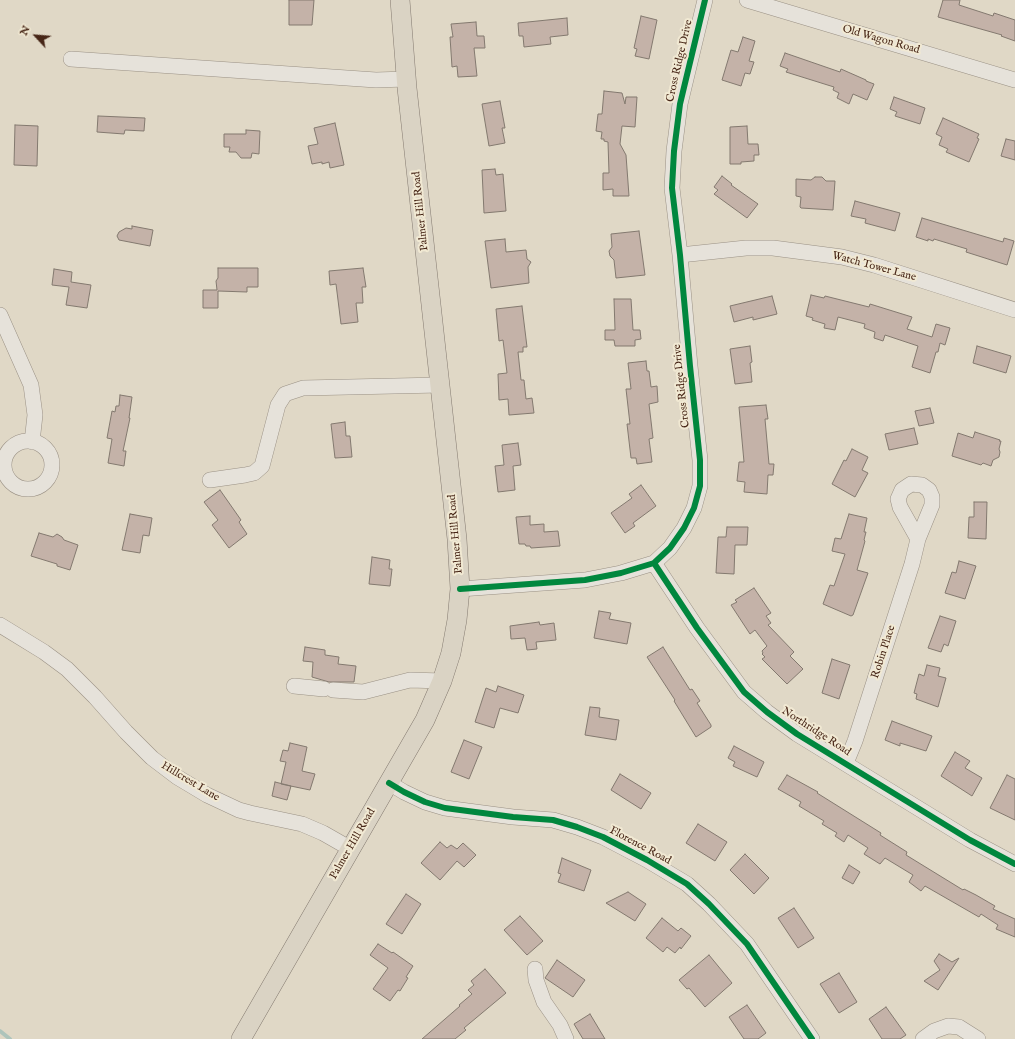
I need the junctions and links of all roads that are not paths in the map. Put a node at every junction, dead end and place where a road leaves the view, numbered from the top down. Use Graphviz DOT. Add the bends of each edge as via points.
graph roads {
  1 [pos="400,0"];
  2 [pos="705,0"];
  3 [pos="747,0"];
  4 [pos="71,59"];
  5 [pos="406,79"];
  6 [pos="1015,80"];
  7 [pos="680,255"];
  8 [pos="1015,310"];
  9 [pos="0,315"];
  10 [pos="440,385"];
  11 [pos="32,442"];
  12 [pos="210,480"];
  13 [pos="918,539"];
  14 [pos="654,563"];
  15 [pos="460,590"];
  16 [pos="0,625"];
  17 [pos="442,682"];
  18 [pos="294,686"];
  19 [pos="846,763"];
  20 [pos="389,783"];
  21 [pos="351,849"];
  22 [pos="1015,864"];
  23 [pos="535,969"];
  24 [pos="241,1039"];
  25 [pos="566,1039"];
  26 [pos="812,1039"];
  27 [pos="923,1039"];
  28 [pos="978,1039"];
  1 -- 5 [label="main road, Palmer Hill Road"];
  2 -- 7 [label="street, Cross Ridge Drive" via="680,104 674,151 672,188"];
  3 -- 6 [label="street, Old Wagon Road"];
  4 -- 5 [label="street" via="376,80"];
  5 -- 10 [label="main road, Palmer Hill Road"];
  7 -- 8 [label="street, Watch Tower Lane" via="746,248 773,248 842,257"];
  7 -- 14 [label="street, Cross Ridge Drive" via="700,460 700,486 694,508 684,528 670,548"];
  9 -- 11 [label="street" via="31,385 35,415"];
  10 -- 12 [label="street" via="303,388 285,394 278,405 262,466 254,473"];
  10 -- 15 [label="main road, Palmer Hill Road"];
  13 -- 19 [label="street, Robin Place" via="910,571"];
  14 -- 15 [label="street, Cross Ridge Drive" via="586,580"];
  14 -- 19 [label="street, Northridge Road" via="744,692 797,734"];
  15 -- 17 [label="main road, Palmer Hill Road" via="452,647"];
  16 -- 21 [label="street, Hillcrest Lane" via="67,669 152,758 177,777 239,810 302,824"];
  17 -- 18 [label="street" via="410,680 363,692"];
  17 -- 20 [label="main road, Palmer Hill Road" via="425,720"];
  19 -- 22 [label="street, Northridge Road" via="970,840"];
  20 -- 21 [label="main road, Palmer Hill Road"];
  20 -- 26 [label="street, Florence Road" via="425,802 445,808 553,820 577,827 604,837 687,884 710,904 747,944"];
  21 -- 24 [label="main road, Palmer Hill Road"];
  23 -- 25 [label="street" via="544,1002"];
  27 -- 28 [label="street" via="934,1031 948,1026 959,1027"];
}
